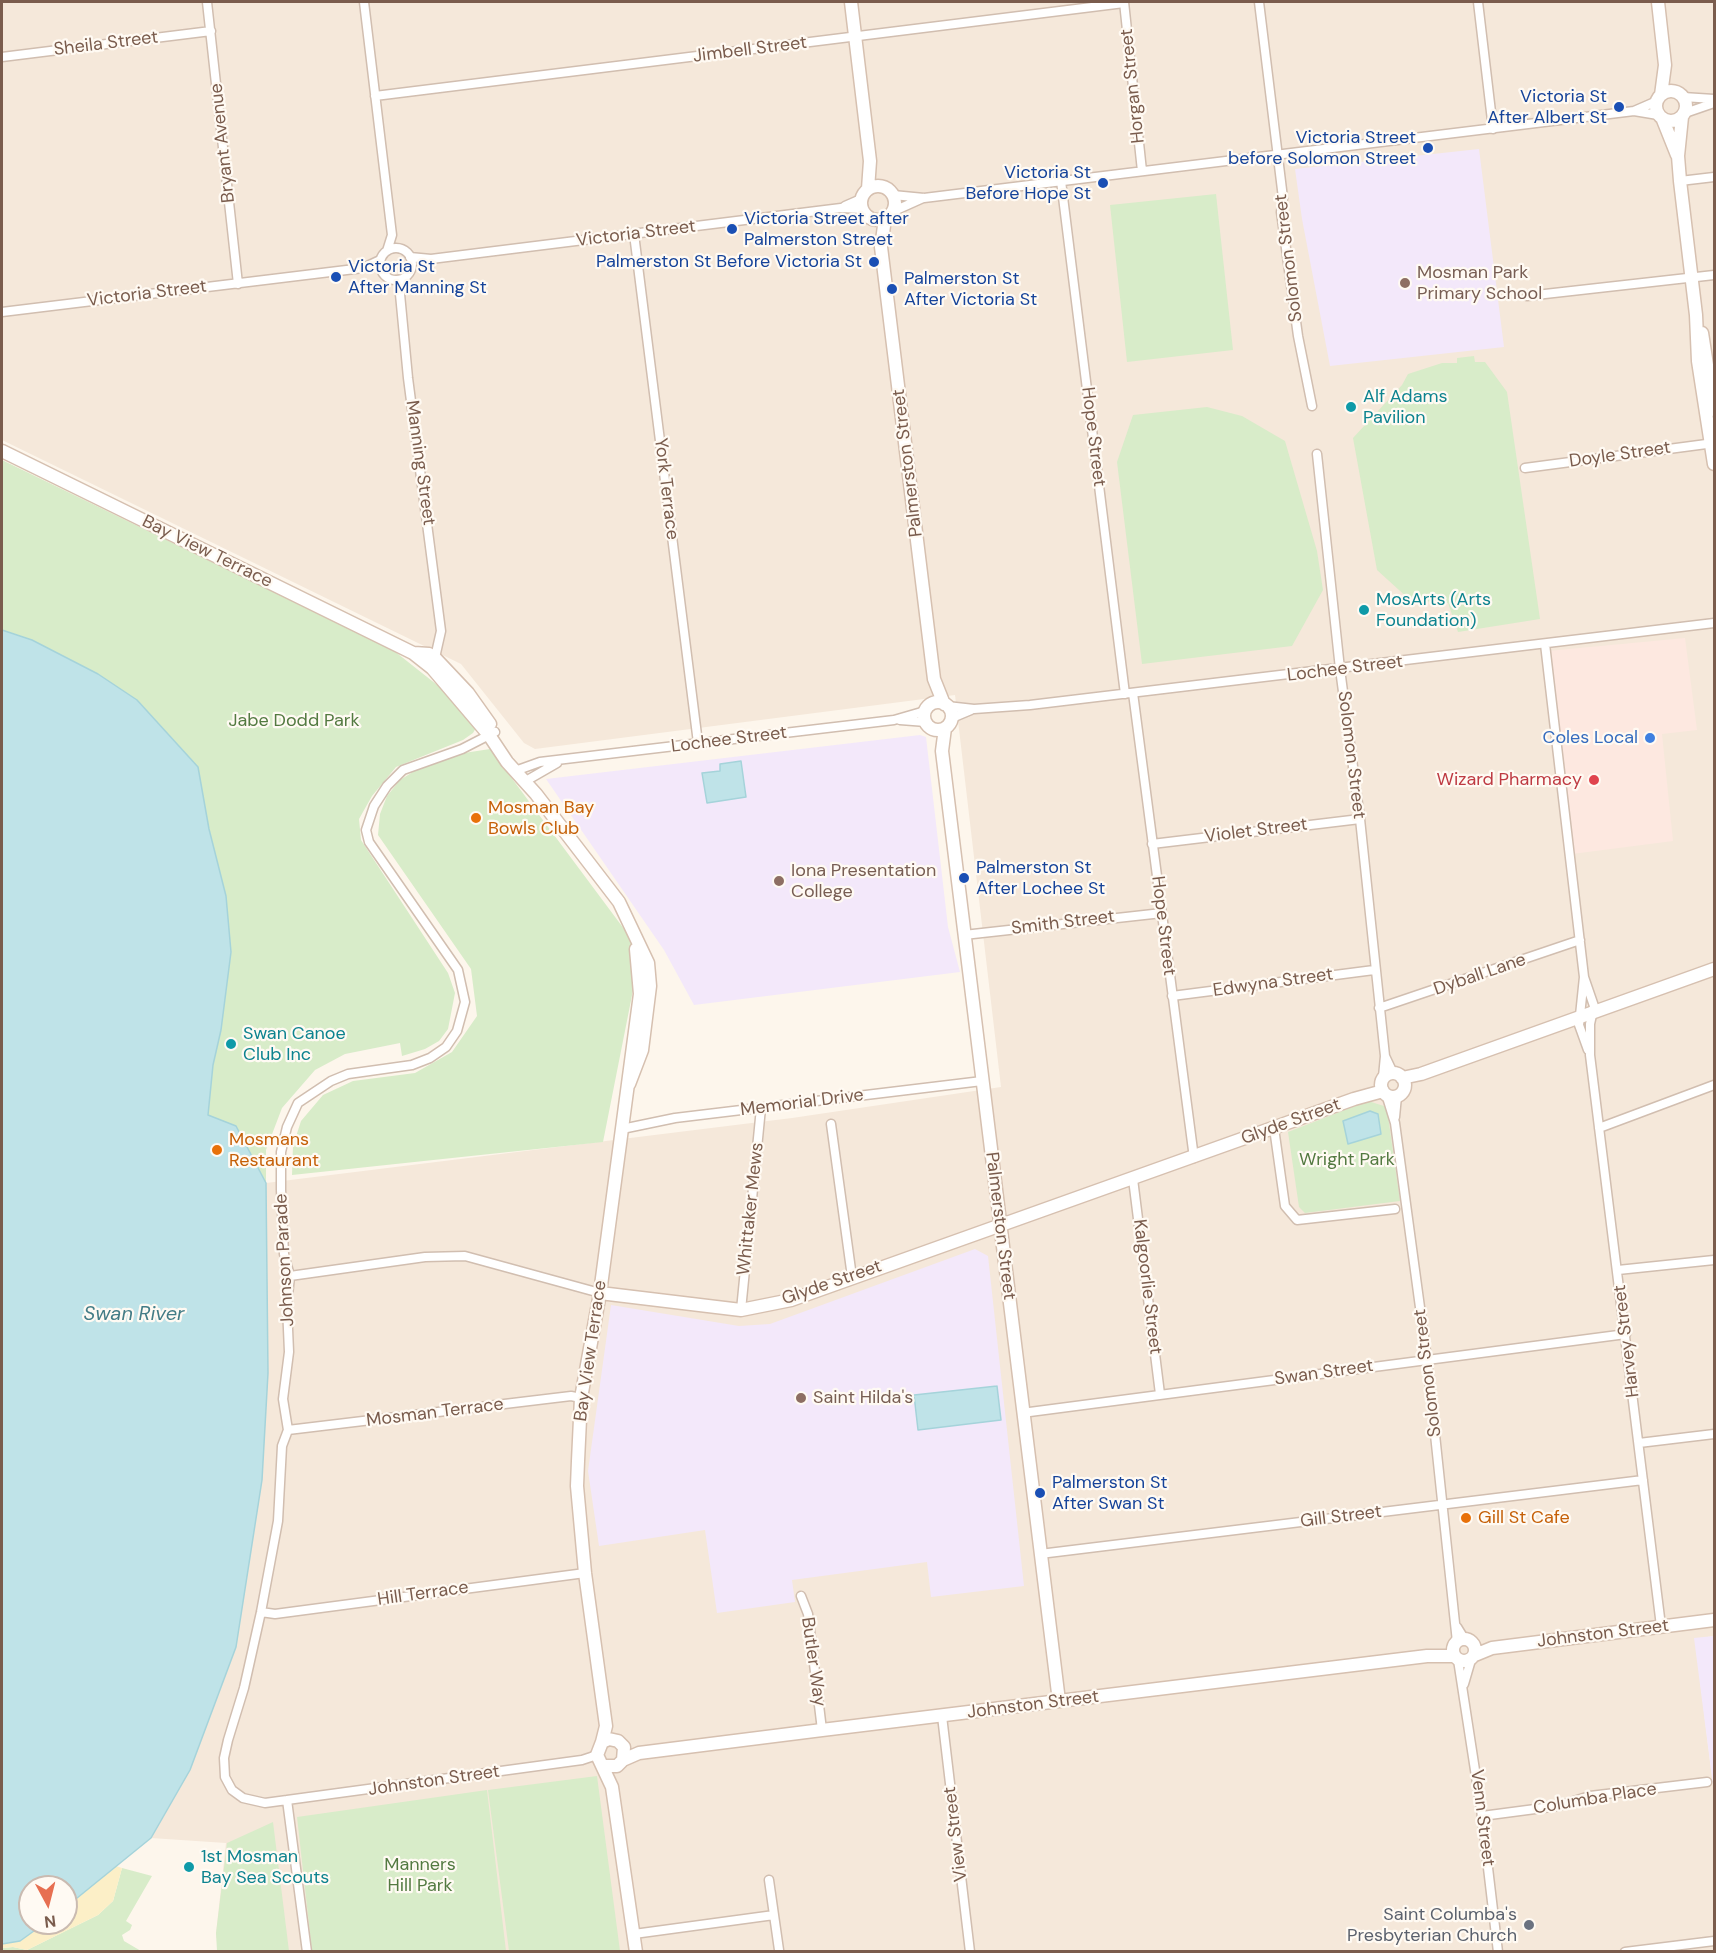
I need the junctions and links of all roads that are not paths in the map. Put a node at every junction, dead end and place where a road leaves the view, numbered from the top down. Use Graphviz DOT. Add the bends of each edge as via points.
graph roads {
  1 [pos="207,2"];
  2 [pos="364,2"];
  3 [pos="851,2"];
  4 [pos="1124,2"];
  5 [pos="1259,2"];
  6 [pos="1478,2"];
  7 [pos="1658,2"];
  8 [pos="211,31"];
  9 [pos="855,36"];
  10 [pos="2,57"];
  11 [pos="1665,65"];
  12 [pos="1681,95"];
  13 [pos="375,96"];
  14 [pos="1659,98"];
  15 [pos="1714,101"];
  16 [pos="1634,111"];
  17 [pos="1683,115"];
  18 [pos="1661,117"];
  19 [pos="1493,129"];
  20 [pos="1277,155"];
  21 [pos="1678,156"];
  22 [pos="870,161"];
  23 [pos="1142,171"];
  24 [pos="1714,177"];
  25 [pos="1061,181"];
  26 [pos="1680,181"];
  27 [pos="882,186"];
  28 [pos="893,195"];
  29 [pos="924,198"];
  30 [pos="865,204"];
  31 [pos="889,215"];
  32 [pos="634,234"];
  33 [pos="392,235"];
  34 [pos="881,247"];
  35 [pos="387,250"];
  36 [pos="403,250"];
  37 [pos="410,257"];
  38 [pos="380,260"];
  39 [pos="431,260"];
  40 [pos="363,268"];
  41 [pos="381,272"];
  42 [pos="407,275"];
  43 [pos="1714,275"];
  44 [pos="1692,277"];
  45 [pos="389,279"];
  46 [pos="238,284"];
  47 [pos="400,294"];
  48 [pos="1527,296"];
  49 [pos="2,312"];
  50 [pos="1707,360"];
  51 [pos="1312,406"];
  52 [pos="1714,410"];
  53 [pos="1713,443"];
  54 [pos="2,451"];
  55 [pos="1317,454"];
  56 [pos="1714,464"];
  57 [pos="1525,468"];
  58 [pos="1714,623"];
  59 [pos="1545,644"];
  60 [pos="430,661"];
  61 [pos="1340,669"];
  62 [pos="1129,694"];
  63 [pos="937,716"];
  64 [pos="489,729"];
  65 [pos="698,743"];
  66 [pos="523,775"];
  67 [pos="1360,819"];
  68 [pos="1152,844"];
  69 [pos="1162,913"];
  70 [pos="964,935"];
  71 [pos="1580,940"];
  72 [pos="1714,969"];
  73 [pos="1374,970"];
  74 [pos="1584,977"];
  75 [pos="1172,996"];
  76 [pos="1379,1008"];
  77 [pos="1593,1013"];
  78 [pos="1580,1018"];
  79 [pos="1590,1055"];
  80 [pos="982,1081"];
  81 [pos="1391,1085"];
  82 [pos="1714,1085"];
  83 [pos="761,1108"];
  84 [pos="831,1124"];
  85 [pos="1274,1128"];
  86 [pos="1599,1128"];
  87 [pos="622,1129"];
  88 [pos="1194,1158"];
  89 [pos="1133,1179"];
  90 [pos="1395,1209"];
  91 [pos="1000,1226"];
  92 [pos="1714,1260"];
  93 [pos="1618,1270"];
  94 [pos="290,1276"];
  95 [pos="852,1277"];
  96 [pos="600,1293"];
  97 [pos="741,1310"];
  98 [pos="1626,1334"];
  99 [pos="1427,1359"];
  100 [pos="1161,1394"];
  101 [pos="581,1398"];
  102 [pos="1022,1413"];
  103 [pos="288,1430"];
  104 [pos="1714,1434"];
  105 [pos="1639,1443"];
  106 [pos="1643,1480"];
  107 [pos="1443,1504"];
  108 [pos="1040,1554"];
  109 [pos="585,1573"];
  110 [pos="801,1596"];
  111 [pos="261,1612"];
  112 [pos="1714,1620"];
  113 [pos="1661,1626"];
  114 [pos="1464,1650"];
  115 [pos="1059,1701"];
  116 [pos="942,1716"];
  117 [pos="606,1726"];
  118 [pos="822,1730"];
  119 [pos="611,1757"];
  120 [pos="1707,1782"];
  121 [pos="287,1800"];
  122 [pos="1482,1816"];
  123 [pos="769,1880"];
  124 [pos="774,1915"];
  125 [pos="634,1934"];
  126 [pos="1714,1941"];
  127 [pos="779,1950"];
  128 [pos="307,1952"];
  129 [pos="636,1952"];
  130 [pos="970,1952"];
  131 [pos="1498,1952"];
  132 [pos="1625,1952"];
  1 -- 8 [label="street, Bryant Avenue"];
  2 -- 13 [label="street"];
  3 -- 9 [label="street, Palmerston Street"];
  4 -- 9 [label="street, Jimbell Street"];
  4 -- 23 [label="street, Horgan Street"];
  5 -- 20 [label="street, Solomon Street"];
  6 -- 19 [label="street"];
  7 -- 11 [label="street"];
  8 -- 10 [label="street, Sheila Street"];
  8 -- 46 [label="street, Bryant Avenue"];
  9 -- 13 [label="street, Jimbell Street"];
  9 -- 22 [label="street, Palmerston Street"];
  11 -- 12 [label="street"];
  11 -- 14 [label="street"];
  12 -- 14 [label="street" via="1669,91"];
  12 -- 15 [label="street"];
  12 -- 17 [label="street" via="1686,105"];
  13 -- 33 [label="street"];
  14 -- 16 [label="street"];
  14 -- 18 [label="street"];
  15 -- 17 [label="street"];
  16 -- 18 [label="street"];
  16 -- 19 [label="street"];
  17 -- 18 [label="street" via="1673,122"];
  17 -- 21 [label="street"];
  18 -- 21 [label="street"];
  19 -- 20 [label="street"];
  20 -- 23 [label="street"];
  20 -- 51 [label="street, Solomon Street" via="1290,280"];
  21 -- 26 [label="street"];
  22 -- 27 [label="street, Palmerston Street"];
  22 -- 30 [label="street, Palmerston Street"];
  23 -- 25 [label="street"];
  24 -- 26 [label="street"];
  25 -- 29 [label="street"];
  25 -- 62 [label="street, Hope Street"];
  26 -- 44 [label="street"];
  27 -- 28 [label="street"];
  27 -- 30 [label="street"];
  28 -- 29 [label="street"];
  28 -- 31 [label="street, Palmerston Street"];
  29 -- 31 [label="street"];
  30 -- 31 [label="street"];
  30 -- 32 [label="street, Victoria Street"];
  30 -- 34 [label="street, Palmerston Street"];
  31 -- 34 [label="street, Palmerston Street"];
  32 -- 39 [label="street, Victoria Street"];
  32 -- 65 [label="street, York Terrace"];
  33 -- 35 [label="street"];
  33 -- 36 [label="street"];
  34 -- 63 [label="street, Palmerston Street"];
  35 -- 36 [label="street"];
  35 -- 38 [label="street"];
  36 -- 37 [label="street"];
  37 -- 39 [label="street, Victoria Street"];
  37 -- 42 [label="street"];
  38 -- 40 [label="street, Victoria Street"];
  38 -- 41 [label="street"];
  39 -- 42 [label="street, Victoria Street"];
  40 -- 41 [label="street, Victoria Street"];
  40 -- 46 [label="street, Victoria Street"];
  41 -- 45 [label="street"];
  42 -- 45 [label="street"];
  42 -- 47 [label="street, Manning Street"];
  43 -- 44 [label="street"];
  44 -- 48 [label="street"];
  44 -- 50 [label="street"];
  45 -- 47 [label="street, Manning Street"];
  46 -- 49 [label="street, Victoria Street"];
  47 -- 60 [label="street, Manning Street" via="441,631"];
  50 -- 52 [label="street"];
  50 -- 53 [label="street"];
  53 -- 56 [label="street"];
  53 -- 57 [label="street, Doyle Street"];
  54 -- 60 [label="street, Bay View Terrace"];
  55 -- 61 [label="street, Solomon Street"];
  58 -- 59 [label="street, Lochee Street"];
  59 -- 61 [label="street, Lochee Street"];
  59 -- 71 [label="street, Harvey Street"];
  60 -- 64 [label="street, Bay View Terrace"];
  61 -- 62 [label="street, Lochee Street"];
  61 -- 67 [label="street, Solomon Street"];
  62 -- 63 [label="street, Lochee Street"];
  62 -- 68 [label="street, Hope Street"];
  63 -- 65 [label="street, Lochee Street"];
  63 -- 70 [label="street, Palmerston Street"];
  64 -- 66 [label="street, Bay View Terrace"];
  64 -- 94 [label="street, Johnson Parade" via="462,749 403,770 374,806 366,831 369,842 458,970 464,991 464,1013 446,1047 430,1058 412,1065 348,1074 298,1103 281,1152 284,1254"];
  65 -- 66 [label="street, Lochee Street" via="540,762"];
  66 -- 87 [label="street, Bay View Terrace" via="619,902 638,956 640,994"];
  67 -- 68 [label="street, Violet Street"];
  67 -- 73 [label="street, Solomon Street"];
  68 -- 69 [label="street, Hope Street"];
  69 -- 70 [label="street, Smith Street"];
  69 -- 75 [label="street, Hope Street"];
  70 -- 80 [label="street, Palmerston Street"];
  71 -- 74 [label="street, Harvey Street"];
  71 -- 76 [label="street, Dyball Lane"];
  72 -- 77 [label="street, Glyde Street"];
  73 -- 75 [label="street, Edwyna Street"];
  73 -- 76 [label="street, Solomon Street"];
  74 -- 77 [label="street, Harvey Street"];
  74 -- 78 [label="street, Harvey Street"];
  75 -- 88 [label="street, Hope Street"];
  76 -- 81 [label="street, Solomon Street"];
  77 -- 78 [label="street, Glyde Street"];
  77 -- 79 [label="street, Harvey Street"];
  78 -- 79 [label="street, Harvey Street"];
  78 -- 81 [label="street, Glyde Street"];
  79 -- 86 [label="street, Harvey Street"];
  80 -- 83 [label="street, Memorial Drive"];
  80 -- 91 [label="street, Palmerston Street"];
  81 -- 85 [label="street, Glyde Street"];
  81 -- 99 [label="street, Solomon Street"];
  82 -- 86 [label="street"];
  83 -- 87 [label="street, Memorial Drive"];
  83 -- 97 [label="street, Whittaker Mews"];
  84 -- 95 [label="street"];
  85 -- 88 [label="street, Glyde Street"];
  85 -- 90 [label="street" via="1285,1206 1297,1220"];
  86 -- 93 [label="street, Harvey Street"];
  87 -- 96 [label="street, Bay View Terrace"];
  88 -- 89 [label="street, Glyde Street"];
  89 -- 91 [label="street, Glyde Street"];
  89 -- 100 [label="street, Kalgoorlie Street"];
  91 -- 95 [label="street, Glyde Street"];
  91 -- 102 [label="street, Palmerston Street"];
  92 -- 93 [label="street"];
  93 -- 98 [label="street, Harvey Street"];
  94 -- 96 [label="street, Glyde Street" via="425,1257 465,1256"];
  94 -- 103 [label="street, Johnson Parade" via="289,1352 283,1399"];
  95 -- 97 [label="street, Glyde Street" via="791,1300"];
  96 -- 97 [label="street, Glyde Street"];
  96 -- 101 [label="street, Bay View Terrace"];
  98 -- 99 [label="street, Swan Street"];
  98 -- 105 [label="street, Harvey Street"];
  99 -- 100 [label="street, Swan Street"];
  99 -- 107 [label="street, Solomon Street"];
  100 -- 102 [label="street, Swan Street"];
  101 -- 103 [label="street, Mosman Terrace" via="571,1395"];
  101 -- 109 [label="street, Bay View Terrace" via="578,1486"];
  102 -- 108 [label="street, Palmerston Street"];
  103 -- 111 [label="street, Johnson Parade" via="282,1446 278,1521"];
  104 -- 105 [label="street"];
  105 -- 106 [label="street, Harvey Street"];
  106 -- 107 [label="street, Gill Street"];
  106 -- 113 [label="street, Harvey Street"];
  107 -- 108 [label="street, Gill Street"];
  107 -- 114 [label="street, Solomon Street" via="1456,1624"];
  108 -- 115 [label="street, Palmerston Street"];
  109 -- 111 [label="street, Hill Terrace" via="276,1614"];
  109 -- 117 [label="street, Bay View Terrace"];
  110 -- 118 [label="street, Butler Way" via="808,1614"];
  111 -- 121 [label="street, Johnson Parade" via="224,1758 225,1777 232,1790 252,1802"];
  112 -- 113 [label="street, Johnston Street"];
  113 -- 114 [label="street, Johnston Street"];
  114 -- 115 [label="street, Johnston Street"];
  114 -- 122 [label="street, Venn Street" via="1463,1684"];
  115 -- 116 [label="street, Johnston Street"];
  116 -- 118 [label="street, Johnston Street"];
  116 -- 130 [label="street, View Street"];
  117 -- 119 [label="street, Bay View Terrace"];
  117 -- 119 [label="street, Bay View Terrace" via="602,1742"];
  118 -- 119 [label="street, Johnston Street"];
  119 -- 121 [label="street, Johnston Street"];
  119 -- 125 [label="street, Bay View Terrace"];
  120 -- 122 [label="street, Columba Place" via="1590,1796 1558,1806"];
  121 -- 128 [label="street"];
  122 -- 131 [label="street, Venn Street"];
  123 -- 124 [label="street"];
  124 -- 125 [label="street"];
  124 -- 127 [label="street"];
  125 -- 129 [label="street, Bay View Terrace"];
  126 -- 132 [label="street"];
}
